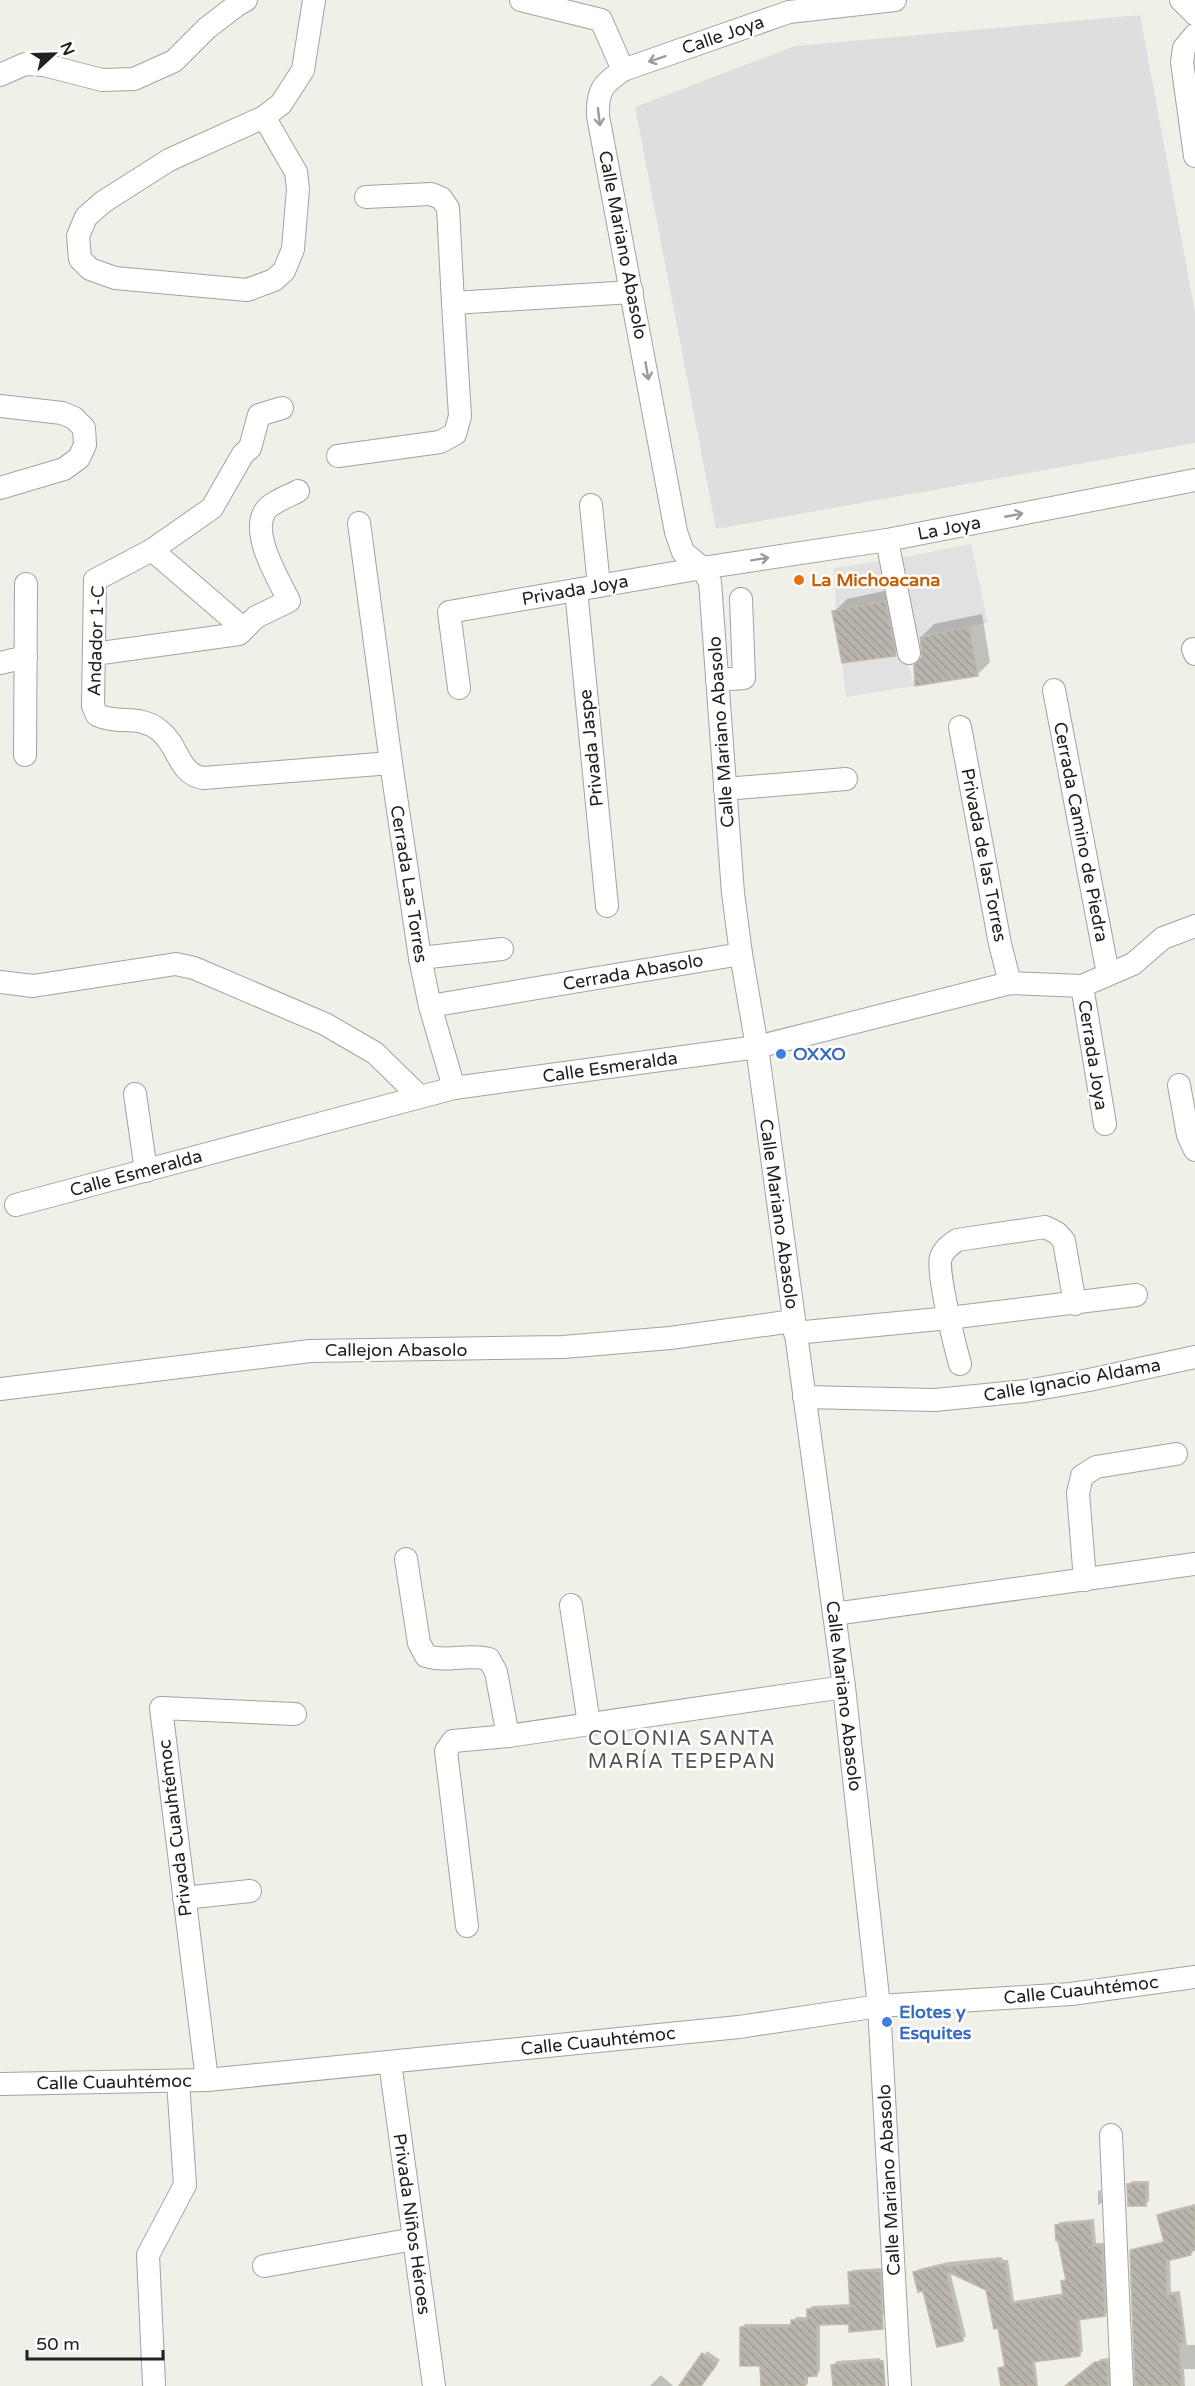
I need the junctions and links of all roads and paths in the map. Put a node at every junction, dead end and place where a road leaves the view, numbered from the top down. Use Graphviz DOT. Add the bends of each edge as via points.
graph roads {
  1 [pos="246,0"];
  2 [pos="314,0"];
  3 [pos="520,0"];
  4 [pos="896,0"];
  5 [pos="1181,0"];
  6 [pos="600,10"];
  7 [pos="1195,14"];
  8 [pos="1195,35"];
  9 [pos="623,70"];
  10 [pos="0,75"];
  11 [pos="1191,111"];
  12 [pos="264,117"];
  13 [pos="1195,156"];
  14 [pos="366,197"];
  15 [pos="632,292"];
  16 [pos="453,303"];
  17 [pos="0,406"];
  18 [pos="282,408"];
  19 [pos="338,456"];
  20 [pos="1195,480"];
  21 [pos="0,488"];
  22 [pos="298,491"];
  23 [pos="591,506"];
  24 [pos="359,523"];
  25 [pos="887,540"];
  26 [pos="152,550"];
  27 [pos="702,568"];
  28 [pos="26,584"];
  29 [pos="598,586"];
  30 [pos="576,590"];
  31 [pos="741,599"];
  32 [pos="244,629"];
  33 [pos="909,653"];
  34 [pos="94,654"];
  35 [pos="26,657"];
  36 [pos="0,663"];
  37 [pos="717,680"];
  38 [pos="459,688"];
  39 [pos="1054,690"];
  40 [pos="960,727"];
  41 [pos="25,754"];
  42 [pos="391,763"];
  43 [pos="846,779"];
  44 [pos="725,789"];
  45 [pos="607,906"];
  46 [pos="1195,927"];
  47 [pos="502,949"];
  48 [pos="741,954"];
  49 [pos="420,958"];
  50 [pos="1108,974"];
  51 [pos="0,982"];
  52 [pos="1010,983"];
  53 [pos="1082,986"];
  54 [pos="430,1006"];
  55 [pos="757,1047"];
  56 [pos="1179,1085"];
  57 [pos="454,1088"];
  58 [pos="135,1094"];
  59 [pos="419,1096"];
  60 [pos="1105,1124"];
  61 [pos="1195,1150"];
  62 [pos="146,1171"];
  63 [pos="16,1205"];
  64 [pos="1136,1295"];
  65 [pos="1075,1304"];
  66 [pos="949,1318"];
  67 [pos="794,1327"];
  68 [pos="1195,1357"];
  69 [pos="960,1364"];
  70 [pos="0,1389"];
  71 [pos="804,1397"];
  72 [pos="1176,1454"];
  73 [pos="406,1558"];
  74 [pos="1195,1564"];
  75 [pos="1085,1580"];
  76 [pos="571,1605"];
  77 [pos="834,1614"];
  78 [pos="844,1687"];
  79 [pos="295,1714"];
  80 [pos="589,1724"];
  81 [pos="508,1736"];
  82 [pos="250,1891"];
  83 [pos="183,1898"];
  84 [pos="467,1926"];
  85 [pos="1195,1977"];
  86 [pos="879,2006"];
  87 [pos="390,2062"];
  88 [pos="178,2080"];
  89 [pos="207,2080"];
  90 [pos="0,2084"];
  91 [pos="1111,2135"];
  92 [pos="414,2239"];
  93 [pos="264,2266"];
  94 [pos="154,2384"];
  95 [pos="434,2386"];
  96 [pos="900,2386"];
  97 [pos="1122,2386"];
  1 -- 10 [label="street" via="207,28 174,61 134,79 102,80 25,64"];
  2 -- 12 [label="street" via="303,70 280,104"];
  3 -- 6 [label="street"];
  4 -- 9 [label="street, Calle Joya, one-way" via="789,12"];
  5 -- 7 [label="street"];
  6 -- 9 [label="street"];
  8 -- 11 [label="street" via="1182,55"];
  9 -- 15 [label="street, Calle Mariano Abasolo, one-way" via="607,81 597,97"];
  11 -- 13 [label="street"];
  12 -- 12 [label="street" via="170,160 103,202 86,217 78,236 80,259 90,269 115,278 247,290 274,280 284,271 292,249 298,189 296,172"];
  14 -- 16 [label="street" via="431,194 441,198 448,208"];
  15 -- 16 [label="street"];
  15 -- 27 [label="street, Calle Mariano Abasolo, one-way" via="676,532 683,552"];
  16 -- 19 [label="street" via="460,416 455,434 440,442"];
  17 -- 21 [label="street" via="62,413 74,418 84,428 85,445 80,458 64,469"];
  18 -- 26 [label="street, Andador 1-C" via="259,415 250,448 213,508"];
  25 -- 20 [label="street, La Joya, one-way"];
  22 -- 32 [label="street" via="266,509 261,524 265,550 289,601 256,617"];
  23 -- 29 [label="street"];
  24 -- 42 [label="street, Cerrada Las Torres"];
  27 -- 25 [label="street, La Joya, one-way"];
  25 -- 33 [label="street"];
  26 -- 32 [label="street"];
  26 -- 34 [label="street, Andador 1-C" via="95,580"];
  27 -- 29 [label="street, Privada Joya"];
  27 -- 37 [label="street, Calle Mariano Abasolo" via="710,582"];
  28 -- 35 [label="street"];
  29 -- 30 [label="street, Privada Joya"];
  30 -- 38 [label="street, Privada Joya" via="449,612"];
  30 -- 45 [label="street, Privada Jaspe"];
  31 -- 37 [label="street" via="744,678"];
  32 -- 34 [label="street" via="239,634"];
  34 -- 42 [label="street, Andador 1-C" via="93,706 97,716 108,720 142,720 160,730 193,777"];
  35 -- 36 [label="street"];
  35 -- 41 [label="street"];
  37 -- 44 [label="street, Calle Mariano Abasolo"];
  39 -- 50 [label="street, Cerrada Camino de Piedra"];
  40 -- 52 [label="street, Privada de las Torres"];
  42 -- 49 [label="street, Cerrada Las Torres"];
  43 -- 44 [label="street"];
  44 -- 48 [label="street, Calle Mariano Abasolo"];
  46 -- 50 [label="street, Calle Esmeralda" via="1163,938 1133,964"];
  47 -- 49 [label="street"];
  48 -- 54 [label="street, Cerrada Abasolo"];
  48 -- 55 [label="street, Calle Mariano Abasolo"];
  49 -- 54 [label="street, Cerrada Las Torres"];
  50 -- 53 [label="street, Calle Esmeralda"];
  51 -- 59 [label="street" via="33,986 176,964 194,968 325,1024 375,1053"];
  52 -- 53 [label="street, Calle Esmeralda"];
  52 -- 55 [label="street, Calle Esmeralda"];
  53 -- 60 [label="street, Cerrada Joya"];
  54 -- 57 [label="street, Cerrada Las Torres"];
  55 -- 57 [label="street, Calle Esmeralda"];
  55 -- 67 [label="street, Calle Mariano Abasolo"];
  56 -- 61 [label="street" via="1188,1135"];
  57 -- 59 [label="street, Calle Esmeralda"];
  58 -- 62 [label="street"];
  59 -- 62 [label="street, Calle Esmeralda"];
  62 -- 63 [label="street, Calle Esmeralda"];
  64 -- 65 [label="street, Callejon Abasolo"];
  65 -- 66 [label="street, Callejon Abasolo"];
  65 -- 66 [label="street" via="1064,1241 1045,1227 957,1240 945,1249 940,1259"];
  66 -- 67 [label="street, Callejon Abasolo"];
  66 -- 69 [label="street"];
  67 -- 70 [label="street, Callejon Abasolo" via="563,1347 309,1351"];
  67 -- 71 [label="street, Calle Mariano Abasolo"];
  68 -- 71 [label="street, Calle Ignacio Aldama" via="1026,1391 935,1400"];
  71 -- 77 [label="street, Calle Mariano Abasolo"];
  72 -- 75 [label="street" via="1096,1467 1082,1476 1078,1492"];
  73 -- 81 [label="street" via="419,1643 426,1656 440,1660 477,1656 489,1659 496,1672"];
  74 -- 75 [label="street"];
  75 -- 77 [label="street"];
  76 -- 80 [label="street"];
  77 -- 78 [label="street, Calle Mariano Abasolo"];
  78 -- 80 [label="street"];
  78 -- 86 [label="street, Calle Mariano Abasolo"];
  79 -- 83 [label="street, Privada Cuauhtémoc" via="161,1708"];
  80 -- 81 [label="street"];
  81 -- 84 [label="street" via="453,1741 446,1751"];
  82 -- 83 [label="street"];
  83 -- 89 [label="street, Privada Cuauhtémoc"];
  85 -- 86 [label="street, Calle Cuauhtémoc" via="1071,1994"];
  86 -- 87 [label="street, Calle Cuauhtémoc" via="739,2027"];
  86 -- 96 [label="street, Calle Mariano Abasolo"];
  87 -- 89 [label="street, Calle Cuauhtémoc"];
  87 -- 92 [label="street, Privada Niños Héroes"];
  88 -- 89 [label="street, Calle Cuauhtémoc"];
  88 -- 90 [label="street, Calle Cuauhtémoc"];
  88 -- 94 [label="street" via="185,2185 148,2255"];
  91 -- 97 [label="street"];
  92 -- 93 [label="street"];
  92 -- 95 [label="street, Privada Niños Héroes"];
}
